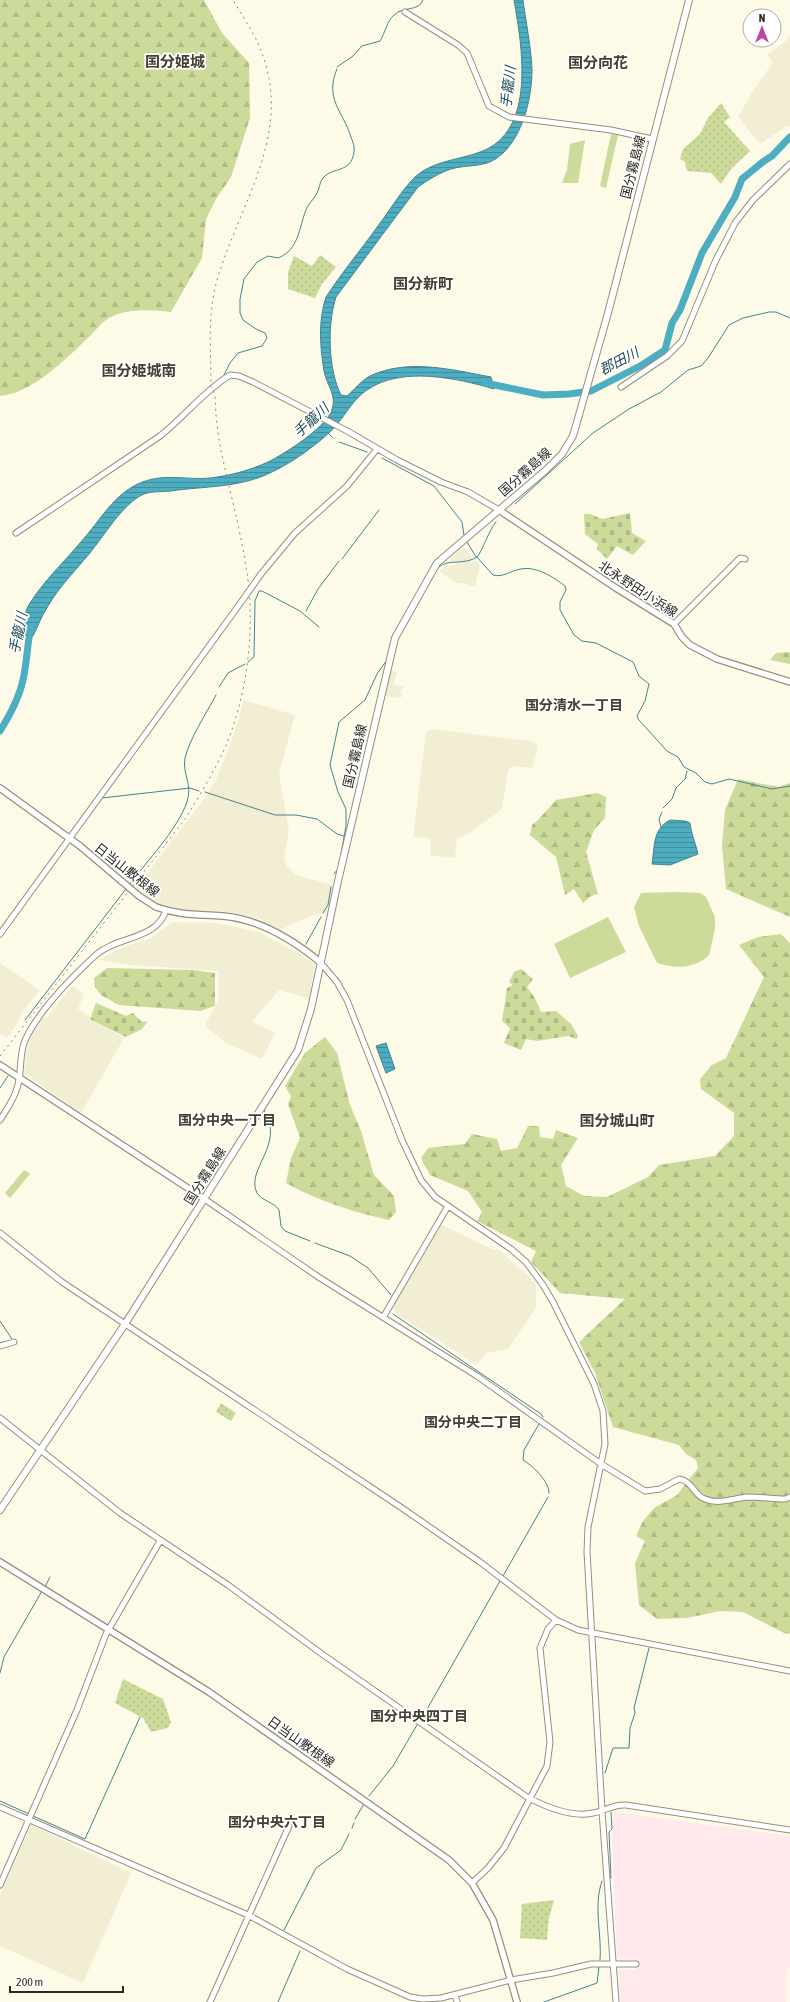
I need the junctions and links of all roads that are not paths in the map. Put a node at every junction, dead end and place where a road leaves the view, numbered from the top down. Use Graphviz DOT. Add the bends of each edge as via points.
graph roads {
  1 [pos="689,0"];
  2 [pos="405,12"];
  3 [pos="652,139"];
  4 [pos="790,164"];
  5 [pos="621,386"];
  6 [pos="377,449"];
  7 [pos="499,510"];
  8 [pos="16,533"];
  9 [pos="745,559"];
  10 [pos="674,624"];
  11 [pos="790,682"];
  12 [pos="0,788"];
  13 [pos="69,839"];
  14 [pos="166,910"];
  15 [pos="0,934"];
  16 [pos="320,962"];
  17 [pos="0,1065"];
  18 [pos="19,1078"];
  19 [pos="0,1120"];
  20 [pos="203,1198"];
  21 [pos="448,1206"];
  22 [pos="0,1233"];
  23 [pos="384,1316"];
  24 [pos="125,1324"];
  25 [pos="14,1342"];
  26 [pos="0,1346"];
  27 [pos="0,1418"];
  28 [pos="40,1449"];
  29 [pos="601,1464"];
  30 [pos="790,1497"];
  31 [pos="0,1510"];
  32 [pos="160,1541"];
  33 [pos="0,1562"];
  34 [pos="556,1620"];
  35 [pos="108,1630"];
  36 [pos="591,1632"];
  37 [pos="790,1671"];
  38 [pos="531,1799"];
  39 [pos="0,1807"];
  40 [pos="602,1811"];
  41 [pos="29,1820"];
  42 [pos="289,1826"];
  43 [pos="790,1830"];
  44 [pos="472,1883"];
  45 [pos="0,1885"];
  46 [pos="248,1916"];
  47 [pos="613,1964"];
  48 [pos="636,1964"];
  49 [pos="511,1980"];
  50 [pos="455,1995"];
  51 [pos="210,2002"];
  52 [pos="457,2002"];
  53 [pos="517,2002"];
  54 [pos="616,2002"];
  1 -- 3 [label="main road, 国分霧島線"];
  2 -- 3 [label="street" via="458,45 467,54 489,106 509,117 611,130"];
  3 -- 7 [label="main road, 国分霧島線" via="573,436 562,454"];
  4 -- 5 [label="street" via="753,200 735,223 715,262 682,341 671,354"];
  6 -- 7 [label="street" via="441,482 468,492"];
  6 -- 8 [label="street" via="253,382 230,375 160,436"];
  6 -- 13 [label="street, bridge" via="347,486 295,533 261,574"];
  7 -- 10 [label="main road, 北永野田小浜線" via="612,586"];
  7 -- 16 [label="main road, 国分霧島線" via="432,570 402,624 391,653"];
  9 -- 10 [label="street" via="740,558"];
  10 -- 11 [label="main road, 北永野田小浜線" via="687,643 708,654"];
  12 -- 13 [label="main road, 日当山敷根線"];
  13 -- 14 [label="main road, 日当山敷根線, bridge" via="139,896"];
  13 -- 15 [label="street"];
  14 -- 16 [label="main road, 日当山敷根線" via="184,915 224,916 260,925 277,933"];
  14 -- 18 [label="street" via="160,923 153,929 118,942 98,953 54,999 36,1021 24,1044"];
  16 -- 20 [label="main road, 国分霧島線" via="311,1009 298,1050"];
  16 -- 21 [label="street" via="337,982 347,1000 415,1170 435,1197"];
  17 -- 18 [label="main road"];
  18 -- 19 [label="street" via="13,1100"];
  18 -- 20 [label="main road"];
  20 -- 23 [label="street" via="320,1278"];
  20 -- 24 [label="main road, 国分霧島線"];
  21 -- 23 [label="street"];
  21 -- 29 [label="street" via="511,1249 526,1262 543,1284 600,1400 606,1432"];
  22 -- 24 [label="street" via="57,1279"];
  23 -- 29 [label="street" via="477,1376"];
  24 -- 28 [label="main road, 国分霧島線"];
  24 -- 34 [label="street" via="402,1508 502,1578"];
  25 -- 26 [label="street"];
  27 -- 28 [label="street"];
  28 -- 31 [label="main road, 国分霧島線"];
  28 -- 32 [label="street" via="120,1513"];
  29 -- 30 [label="street" via="645,1491 660,1489 680,1479 688,1482 700,1497 709,1500"];
  29 -- 36 [label="street" via="587,1538"];
  32 -- 35 [label="street"];
  32 -- 38 [label="street" via="228,1585 322,1654"];
  33 -- 35 [label="main road, 日当山敷根線"];
  34 -- 36 [label="street" via="578,1630"];
  34 -- 38 [label="street" via="545,1634 540,1648 550,1742 544,1775"];
  35 -- 41 [label="street" via="77,1710"];
  35 -- 44 [label="main road, 日当山敷根線" via="209,1692 368,1801 439,1852"];
  36 -- 37 [label="street"];
  36 -- 40 [label="street"];
  38 -- 40 [label="street" via="553,1808 584,1815"];
  38 -- 44 [label="street" via="497,1860"];
  39 -- 41 [label="street"];
  40 -- 43 [label="street" via="617,1804"];
  40 -- 47 [label="street"];
  41 -- 45 [label="street"];
  41 -- 46 [label="street"];
  42 -- 46 [label="street"];
  44 -- 49 [label="main road, 日当山敷根線" via="493,1920"];
  46 -- 50 [label="street" via="348,1970 399,1994 423,1999"];
  46 -- 51 [label="street"];
  47 -- 48 [label="street"];
  47 -- 49 [label="street" via="591,1964"];
  47 -- 54 [label="street"];
  49 -- 50 [label="street"];
  49 -- 53 [label="main road, 日当山敷根線"];
  50 -- 52 [label="street"];
}
